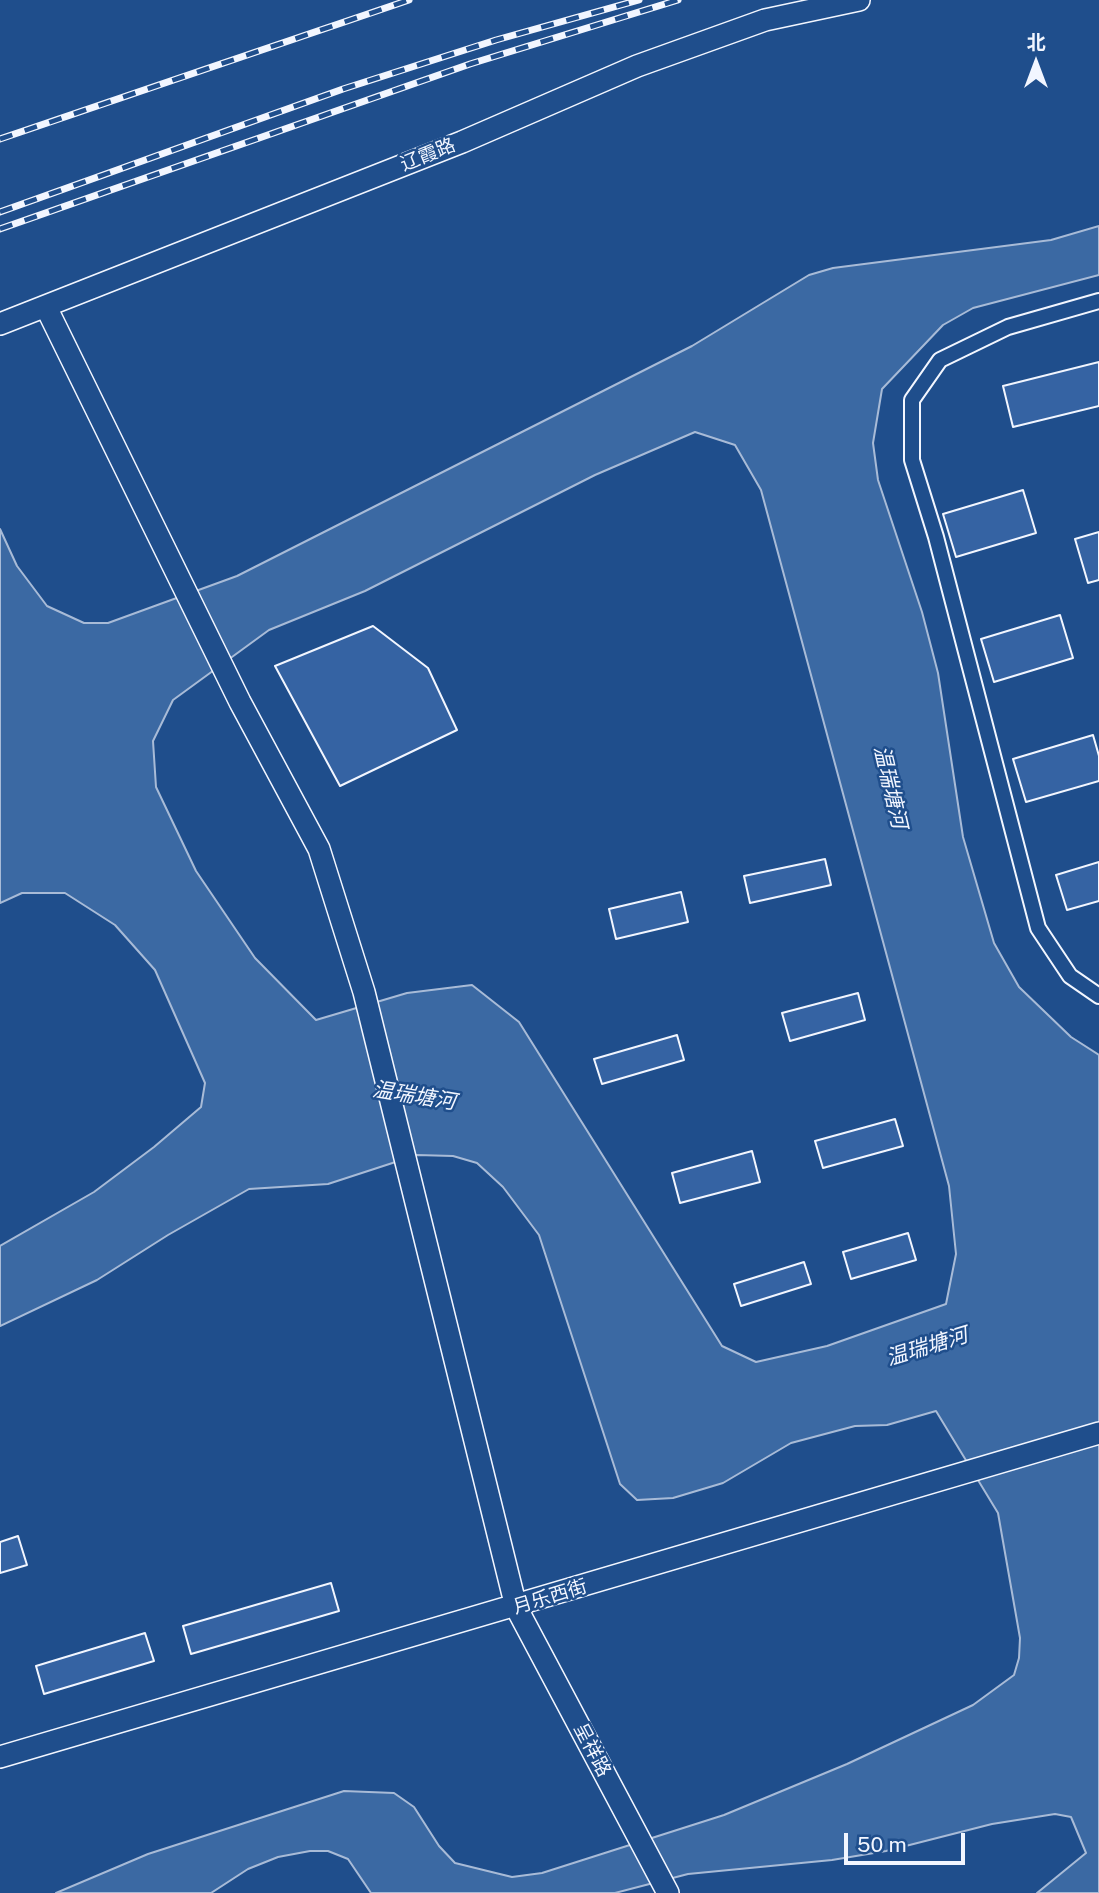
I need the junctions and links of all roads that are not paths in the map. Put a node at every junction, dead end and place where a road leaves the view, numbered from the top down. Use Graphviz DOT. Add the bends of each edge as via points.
graph roads {
  1 [pos="859,0"];
  2 [pos="1099,301"];
  3 [pos="46,307"];
  4 [pos="0,324"];
  5 [pos="1099,996"];
  6 [pos="1099,1433"];
  7 [pos="516,1607"];
  8 [pos="0,1757"];
  9 [pos="667,1891"];
  1 -- 3 [label="street, 辽霞路" via="765,20 637,66 463,142"];
  2 -- 5 [label="street" via="1008,327 940,360 912,400 912,460 1038,928 1070,976"];
  3 -- 4 [label="street, 辽霞路"];
  3 -- 7 [label="street, 呈祥路" via="240,702 319,849 364,992"];
  6 -- 7 [label="street, 月乐西街"];
  7 -- 8 [label="street, 月乐西街"];
  7 -- 9 [label="street, 呈祥路"];
}
